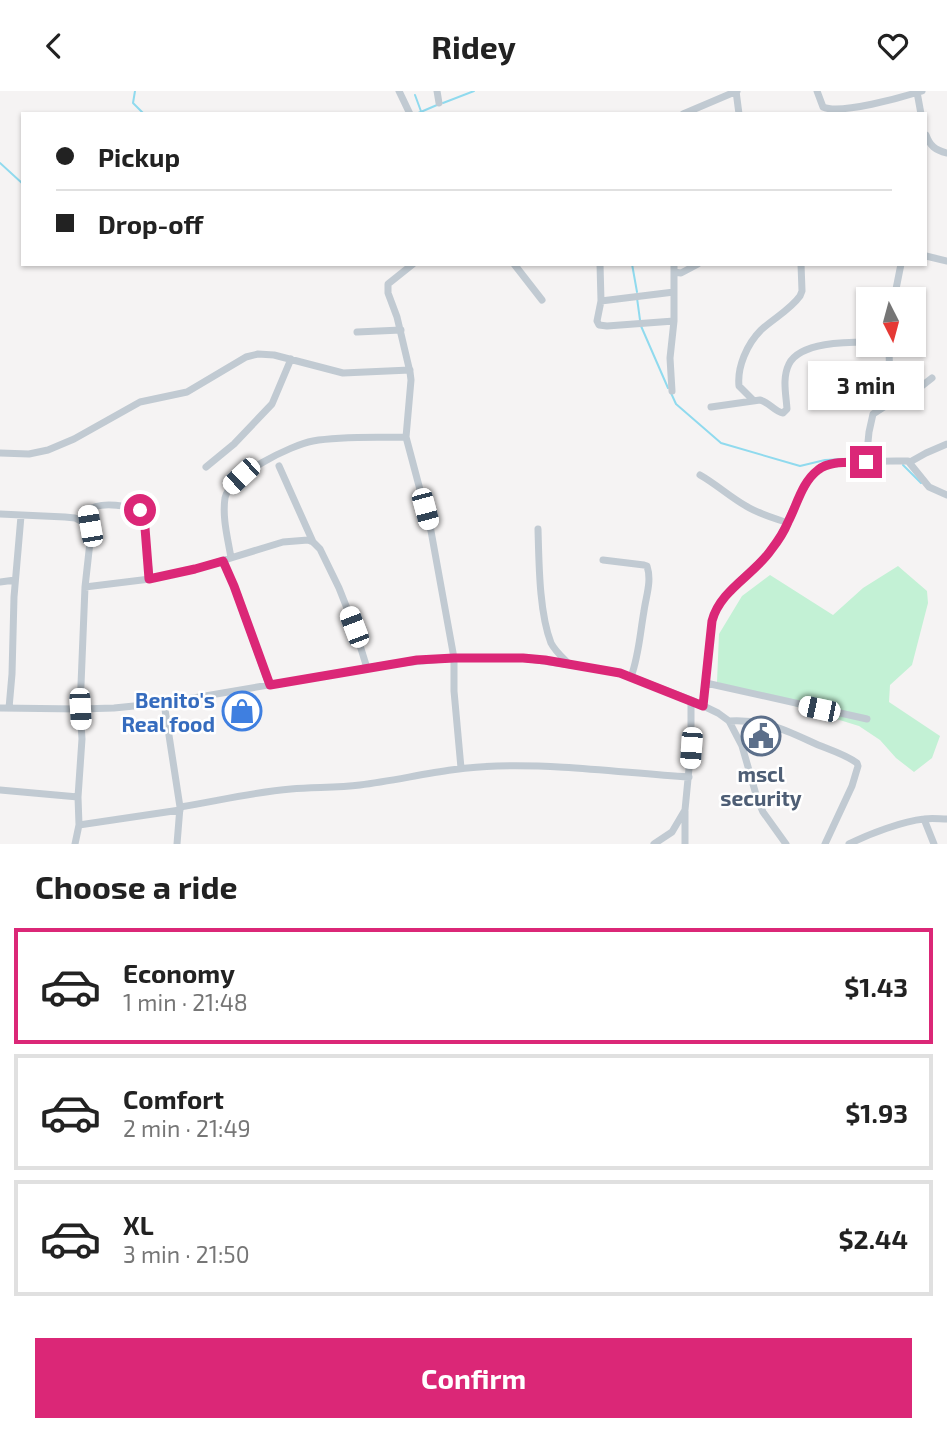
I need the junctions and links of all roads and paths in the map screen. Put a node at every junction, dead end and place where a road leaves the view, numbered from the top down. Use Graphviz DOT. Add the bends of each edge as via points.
graph roads {
  1 [pos="399,91"];
  2 [pos="437,91"];
  3 [pos="736,91"];
  4 [pos="817,91"];
  5 [pos="920,92"];
  6 [pos="439,103"];
  7 [pos="822,110"];
  8 [pos="409,112"];
  9 [pos="688,112"];
  10 [pos="739,112"];
  11 [pos="921,112"];
  12 [pos="927,138"];
  13 [pos="947,153"];
  14 [pos="927,256"];
  15 [pos="947,261"];
  16 [pos="411,266"];
  17 [pos="516,266"];
  18 [pos="600,266"];
  19 [pos="694,266"];
  20 [pos="802,266"];
  21 [pos="901,266"];
  22 [pos="674,268"];
  23 [pos="896,287"];
  24 [pos="674,292"];
  25 [pos="542,300"];
  26 [pos="601,301"];
  27 [pos="674,321"];
  28 [pos="401,330"];
  29 [pos="357,332"];
  30 [pos="856,343"];
  31 [pos="889,357"];
  32 [pos="291,359"];
  33 [pos="410,370"];
  34 [pos="932,378"];
  35 [pos="672,391"];
  36 [pos="753,400"];
  37 [pos="891,403"];
  38 [pos="711,407"];
  39 [pos="405,437"];
  40 [pos="947,444"];
  41 [pos="0,453"];
  42 [pos="866,462"];
  43 [pos="910,462"];
  44 [pos="279,466"];
  45 [pos="206,467"];
  46 [pos="700,475"];
  47 [pos="947,495"];
  48 [pos="0,514"];
  49 [pos="21,516"];
  50 [pos="788,523"];
  51 [pos="90,526"];
  52 [pos="538,529"];
  53 [pos="313,542"];
  54 [pos="227,559"];
  55 [pos="603,560"];
  56 [pos="149,579"];
  57 [pos="15,580"];
  58 [pos="0,582"];
  59 [pos="85,587"];
  60 [pos="454,658"];
  61 [pos="570,664"];
  62 [pos="367,669"];
  63 [pos="631,677"];
  64 [pos="706,683"];
  65 [pos="270,685"];
  66 [pos="691,700"];
  67 [pos="164,703"];
  68 [pos="703,706"];
  69 [pos="4,708"];
  70 [pos="80,709"];
  71 [pos="867,719"];
  72 [pos="730,721"];
  73 [pos="461,768"];
  74 [pos="689,777"];
  75 [pos="0,790"];
  76 [pos="78,797"];
  77 [pos="180,808"];
  78 [pos="685,810"];
  79 [pos="924,819"];
  80 [pos="947,819"];
  81 [pos="79,825"];
  82 [pos="75,844"];
  83 [pos="177,844"];
  84 [pos="654,844"];
  85 [pos="685,844"];
  86 [pos="786,844"];
  87 [pos="825,844"];
  88 [pos="849,844"];
  89 [pos="934,844"];
  1 -- 8 [label="street"];
  2 -- 6 [label="street"];
  3 -- 9 [label="street"];
  3 -- 10 [label="street"];
  4 -- 7 [label="street"];
  5 -- 7 [label="street"];
  5 -- 11 [label="street"];
  12 -- 13 [label="street" via="936,150"];
  14 -- 15 [label="street"];
  16 -- 28 [label="street" via="387,288"];
  17 -- 25 [label="street"];
  18 -- 26 [label="street"];
  19 -- 22 [label="street" via="681,273"];
  20 -- 36 [label="street" via="800,296 760,331 740,367 739,386"];
  21 -- 23 [label="street"];
  22 -- 24 [label="street"];
  24 -- 26 [label="street"];
  24 -- 27 [label="street"];
  26 -- 27 [label="street" via="600,325"];
  27 -- 35 [label="street"];
  28 -- 29 [label="street"];
  28 -- 33 [label="street"];
  30 -- 36 [label="street" via="828,344 793,359 786,373 783,413"];
  31 -- 37 [label="street"];
  32 -- 33 [label="street" via="343,373"];
  32 -- 41 [label="street" via="265,354 246,357 187,392 141,402 48,450"];
  32 -- 45 [label="street" via="272,404"];
  33 -- 39 [label="street"];
  34 -- 37 [label="street"];
  36 -- 38 [label="street"];
  37 -- 42 [label="street" via="872,416"];
  39 -- 54 [label="street" via="304,443 241,476 229,487 226,498"];
  39 -- 60 [label="street" via="431,531"];
  40 -- 43 [label="street"];
  42 -- 43 [label="street"];
  42 -- 50 [label="street" via="819,469 801,493"];
  43 -- 47 [label="street" via="929,487"];
  44 -- 53 [label="street"];
  46 -- 50 [label="street" via="744,505"];
  48 -- 49 [label="street"];
  49 -- 51 [label="street" via="65,517"];
  49 -- 57 [label="street"];
  50 -- 64 [label="street" via="769,554 714,614"];
  51 -- 56 [label="street" via="90,507 141,510"];
  51 -- 59 [label="street"];
  52 -- 61 [label="street" via="541,591 550,638"];
  53 -- 54 [label="street" via="283,542"];
  53 -- 62 [label="street" via="339,588"];
  54 -- 56 [label="street"];
  54 -- 65 [label="street"];
  55 -- 63 [label="street" via="648,568 638,658"];
  56 -- 59 [label="street"];
  57 -- 58 [label="street"];
  57 -- 69 [label="street" via="12,674"];
  59 -- 70 [label="street"];
  60 -- 61 [label="street" via="523,658"];
  60 -- 62 [label="street"];
  60 -- 73 [label="street"];
  61 -- 63 [label="street"];
  62 -- 65 [label="street"];
  63 -- 66 [label="street"];
  64 -- 68 [label="street"];
  64 -- 71 [label="street"];
  65 -- 67 [label="street"];
  66 -- 68 [label="street"];
  66 -- 74 [label="street"];
  67 -- 70 [label="street"];
  67 -- 77 [label="street"];
  68 -- 72 [label="street"];
  69 -- 70 [label="street"];
  70 -- 76 [label="street"];
  72 -- 86 [label="street" via="757,798"];
  72 -- 87 [label="street" via="774,725 857,763 852,786"];
  73 -- 74 [label="street" via="542,766"];
  73 -- 77 [label="street" via="368,784 260,793"];
  74 -- 78 [label="street"];
  75 -- 76 [label="street"];
  76 -- 81 [label="street"];
  77 -- 81 [label="street"];
  77 -- 83 [label="street"];
  78 -- 84 [label="street" via="672,832"];
  78 -- 85 [label="street"];
  79 -- 80 [label="street"];
  79 -- 88 [label="street"];
  79 -- 89 [label="street"];
  81 -- 82 [label="street"];
}
